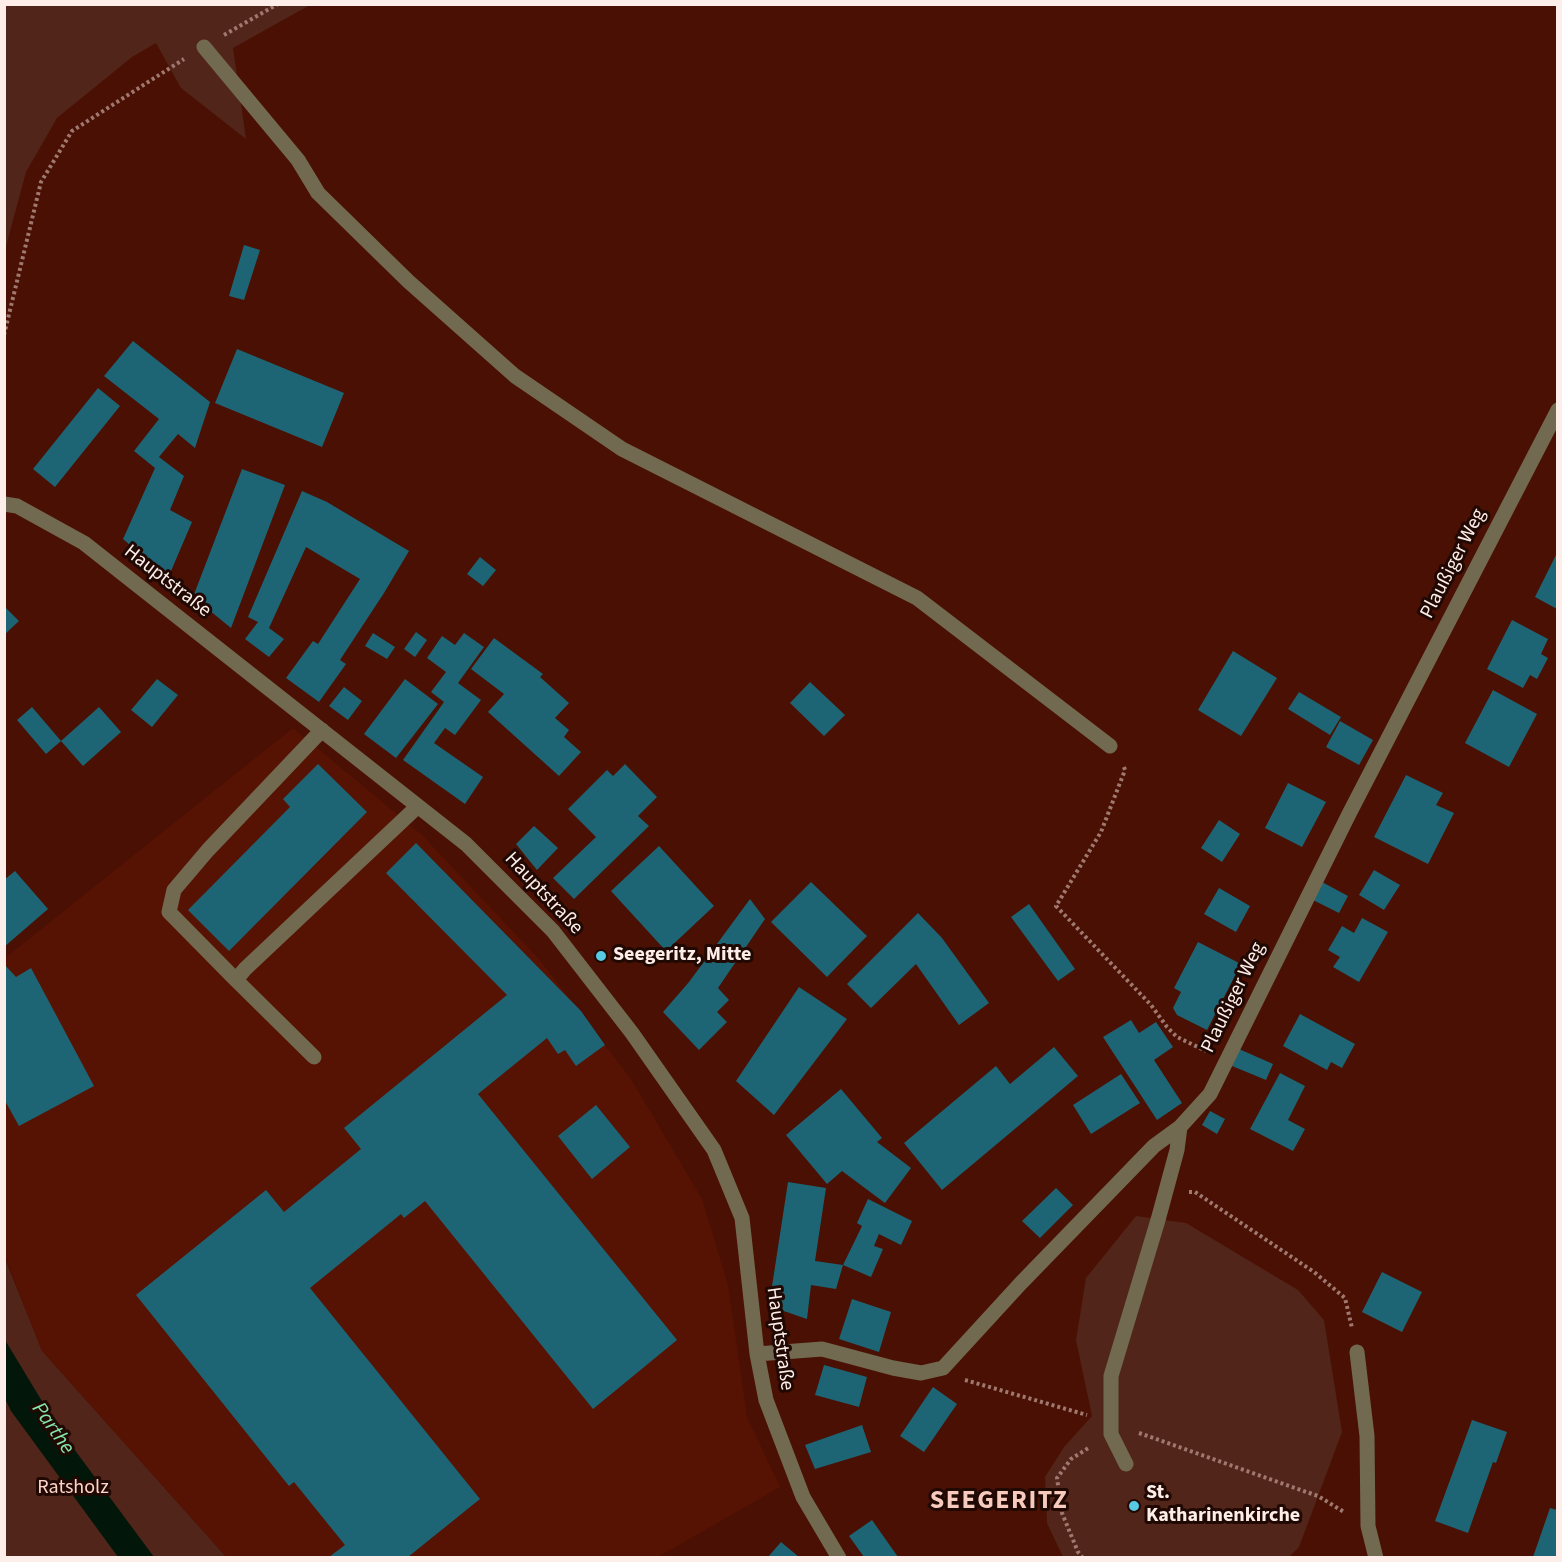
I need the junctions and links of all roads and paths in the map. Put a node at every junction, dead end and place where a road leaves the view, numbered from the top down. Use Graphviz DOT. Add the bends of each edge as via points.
graph roads {
  1 [pos="278,4"];
  2 [pos="204,47"];
  3 [pos="4,335"];
  4 [pos="1557,410"];
  5 [pos="4,504"];
  6 [pos="322,730"];
  7 [pos="1110,746"];
  8 [pos="418,806"];
  9 [pos="236,980"];
  10 [pos="314,1057"];
  11 [pos="1226,1062"];
  12 [pos="1180,1127"];
  13 [pos="1165,1192"];
  14 [pos="1358,1352"];
  15 [pos="757,1354"];
  16 [pos="959,1378"];
  17 [pos="1092,1416"];
  18 [pos="1111,1434"];
  19 [pos="1126,1464"];
  20 [pos="1368,1526"];
  21 [pos="839,1557"];
  22 [pos="1083,1557"];
  23 [pos="1376,1557"];
  1 -- 2 [label="path"];
  2 -- 3 [label="path" via="72,131 41,182"];
  2 -- 7 [label="street" via="291,152 318,193 408,281 515,376 622,449 917,598"];
  4 -- 11 [label="street, Plaußiger Weg"];
  5 -- 6 [label="street, Hauptstraße" via="17,506 84,543"];
  6 -- 8 [label="street, Hauptstraße"];
  6 -- 9 [label="street" via="174,890 169,912"];
  7 -- 11 [label="path" via="1125,770 1101,832 1056,906 1177,1037"];
  8 -- 9 [label="street"];
  8 -- 15 [label="street, Hauptstraße" via="466,844 553,931 632,1033 714,1150 742,1218"];
  9 -- 10 [label="street"];
  11 -- 12 [label="street, Plaußiger Weg" via="1210,1094"];
  12 -- 13 [label="street"];
  12 -- 15 [label="street, Plaußiger Weg" via="1154,1146 943,1368 921,1374 822,1349"];
  13 -- 14 [label="path" via="1196,1192 1314,1272 1345,1299"];
  13 -- 18 [label="street" via="1111,1376"];
  14 -- 20 [label="street" via="1367,1436"];
  15 -- 21 [label="street, Hauptstraße" via="766,1400 803,1497"];
  16 -- 17 [label="path"];
  18 -- 19 [label="street"];
  18 -- 20 [label="path" via="1139,1433 1318,1496"];
  18 -- 22 [label="path" via="1071,1459 1057,1478 1062,1513"];
  20 -- 23 [label="street"];
}
